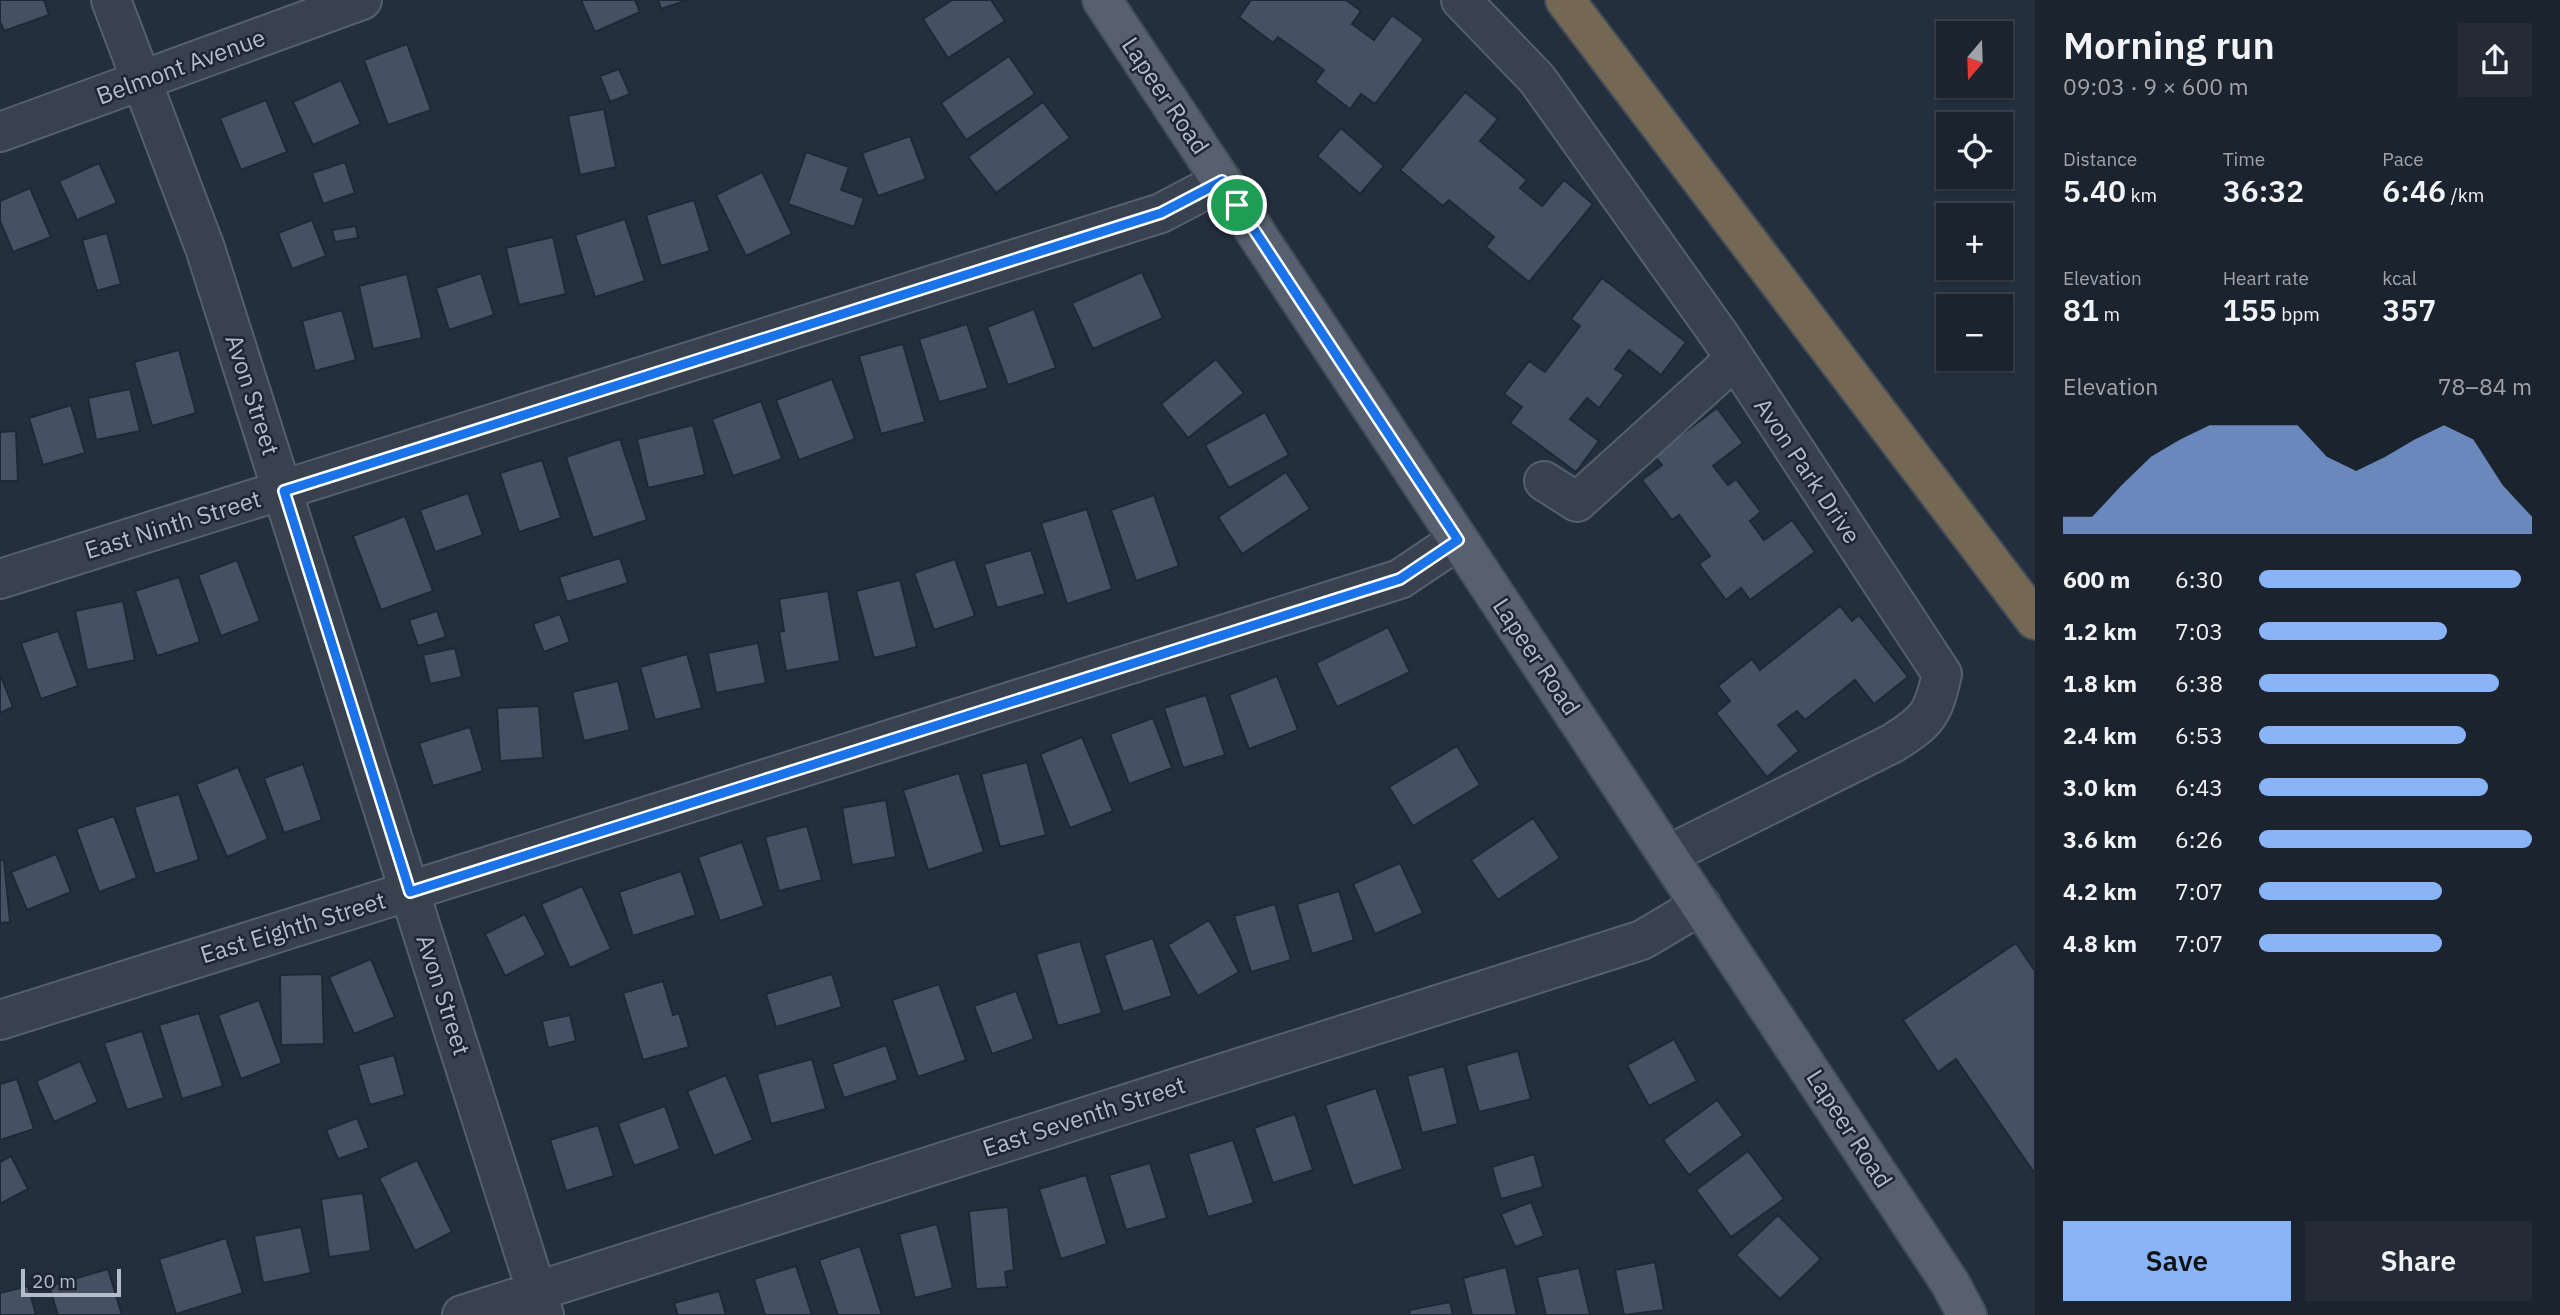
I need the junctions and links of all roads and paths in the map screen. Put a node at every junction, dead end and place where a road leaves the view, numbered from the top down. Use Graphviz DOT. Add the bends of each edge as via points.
graph roads {
  1 [pos="111,0"];
  2 [pos="362,0"];
  3 [pos="1102,0"];
  4 [pos="1461,0"];
  5 [pos="1565,0"];
  6 [pos="141,82"];
  7 [pos="0,132"];
  8 [pos="1222,181"];
  9 [pos="1734,360"];
  10 [pos="1544,481"];
  11 [pos="284,491"];
  12 [pos="1458,540"];
  13 [pos="0,579"];
  14 [pos="2035,620"];
  15 [pos="1668,855"];
  16 [pos="410,892"];
  17 [pos="1701,905"];
  18 [pos="0,1020"];
  19 [pos="541,1303"];
  20 [pos="461,1315"];
  21 [pos="1967,1315"];
  1 -- 6 [label="street, Avon Street"];
  2 -- 6 [label="street, Belmont Avenue"];
  3 -- 8 [label="main road, Lapeer Road"];
  4 -- 9 [label="street, Avon Park Drive" via="1537,79"];
  5 -- 14 [label="highway"];
  6 -- 7 [label="street, Belmont Avenue"];
  6 -- 11 [label="street, Avon Street" via="205,248"];
  8 -- 11 [label="street, East Ninth Street" via="1161,213"];
  8 -- 12 [label="main road, Lapeer Road"];
  9 -- 10 [label="street" via="1577,502"];
  9 -- 15 [label="street, Avon Park Drive" via="1942,674 1935,707 1923,724"];
  11 -- 13 [label="street, East Ninth Street"];
  11 -- 16 [label="street, Avon Street"];
  12 -- 15 [label="main road, Lapeer Road"];
  12 -- 16 [label="street, East Eighth Street" via="1400,579"];
  15 -- 17 [label="main road, Lapeer Road"];
  16 -- 18 [label="street, East Eighth Street"];
  16 -- 19 [label="street, Avon Street"];
  17 -- 19 [label="street, East Seventh Street" via="1642,940"];
  17 -- 21 [label="main road, Lapeer Road"];
  19 -- 20 [label="street, East Seventh Street"];
}
